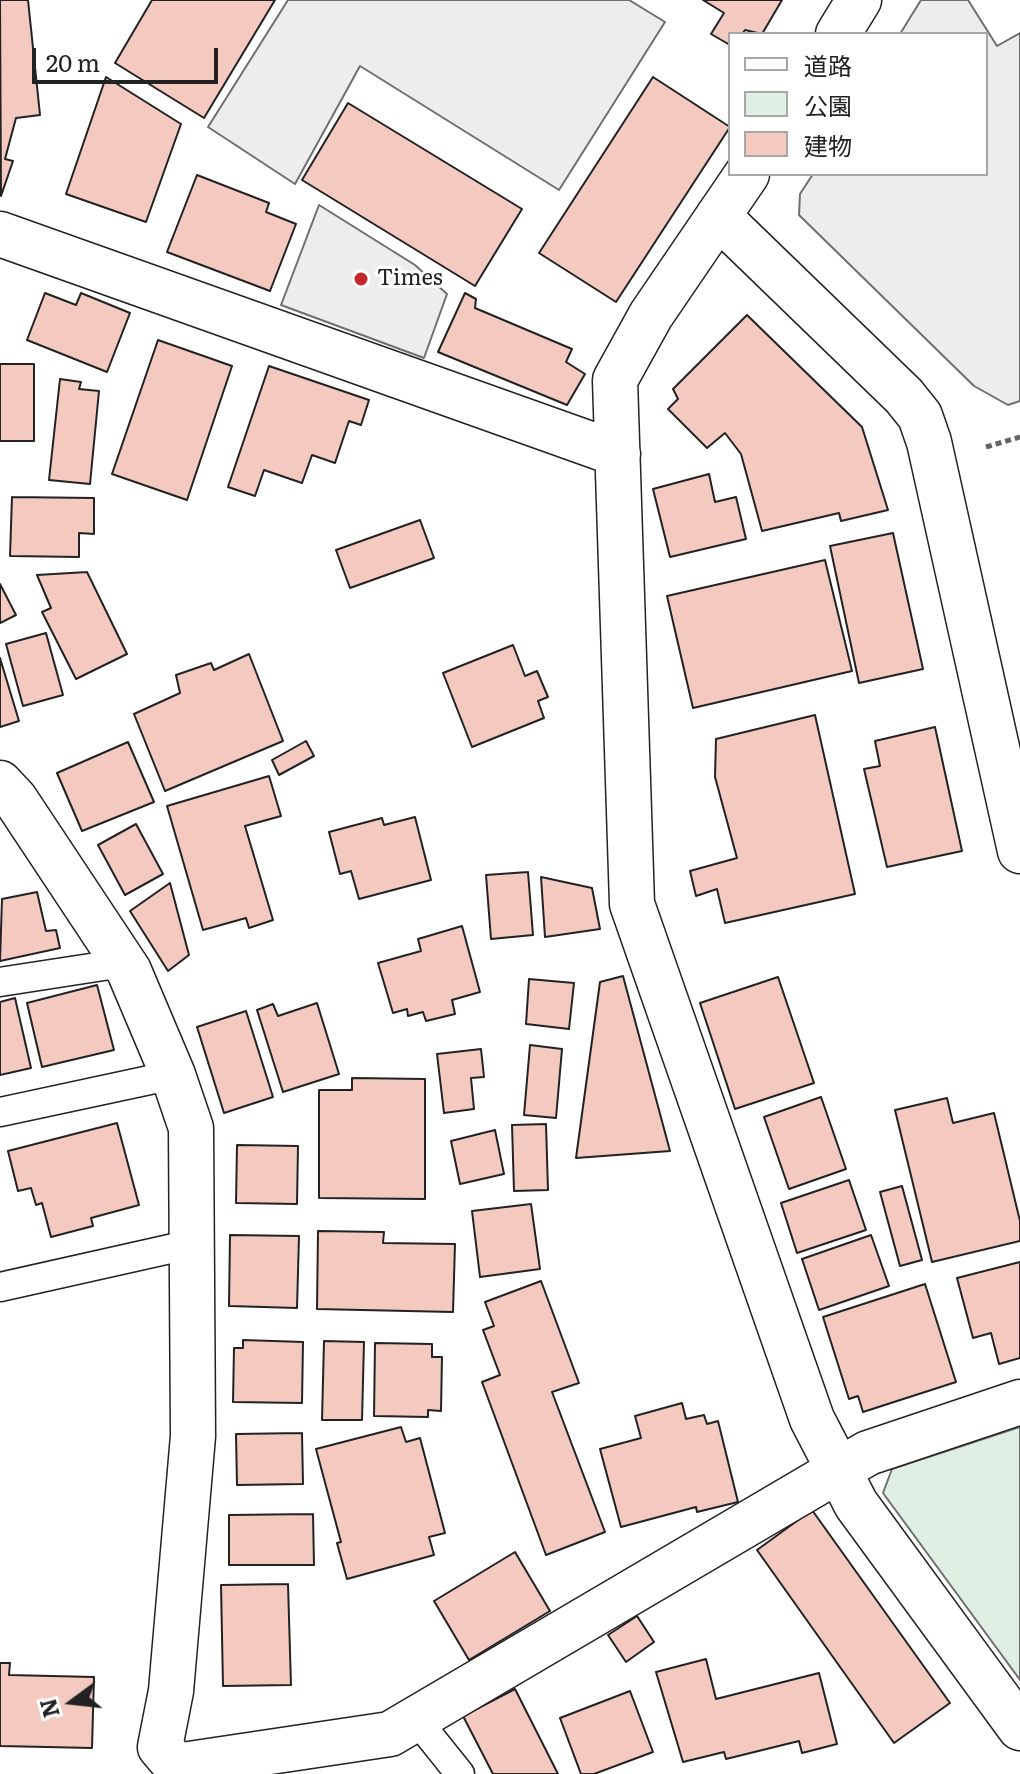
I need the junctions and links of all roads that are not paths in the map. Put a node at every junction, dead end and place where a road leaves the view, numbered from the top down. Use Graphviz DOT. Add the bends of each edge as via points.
graph roads {
  1 [pos="859,0"];
  2 [pos="839,32"];
  3 [pos="746,176"];
  4 [pos="718,216"];
  5 [pos="0,234"];
  6 [pos="618,454"];
  7 [pos="0,783"];
  8 [pos="1020,851"];
  9 [pos="123,963"];
  10 [pos="0,982"];
  11 [pos="173,1075"];
  12 [pos="0,1112"];
  13 [pos="192,1244"];
  14 [pos="0,1287"];
  15 [pos="1020,1402"];
  16 [pos="839,1471"];
  17 [pos="416,1719"];
  18 [pos="1020,1728"];
  19 [pos="169,1770"];
  20 [pos="460,1774"];
  1 -- 2 [label="street"];
  3 -- 4 [label="street"];
  4 -- 6 [label="street" via="651,315 615,380"];
  4 -- 8 [label="street" via="920,416"];
  5 -- 6 [label="street" via="346,343"];
  6 -- 16 [label="street" via="632,904 812,1419"];
  7 -- 9 [label="street"];
  9 -- 10 [label="lane"];
  9 -- 11 [label="street"];
  11 -- 12 [label="lane"];
  11 -- 13 [label="street" via="191,1128"];
  13 -- 14 [label="lane"];
  13 -- 19 [label="street" via="193,1436 171,1691 160,1747"];
  15 -- 16 [label="street" via="868,1453"];
  16 -- 17 [label="street"];
  16 -- 18 [label="street" via="856,1504"];
  17 -- 19 [label="street" via="390,1734"];
  17 -- 20 [label="lane"];
}
